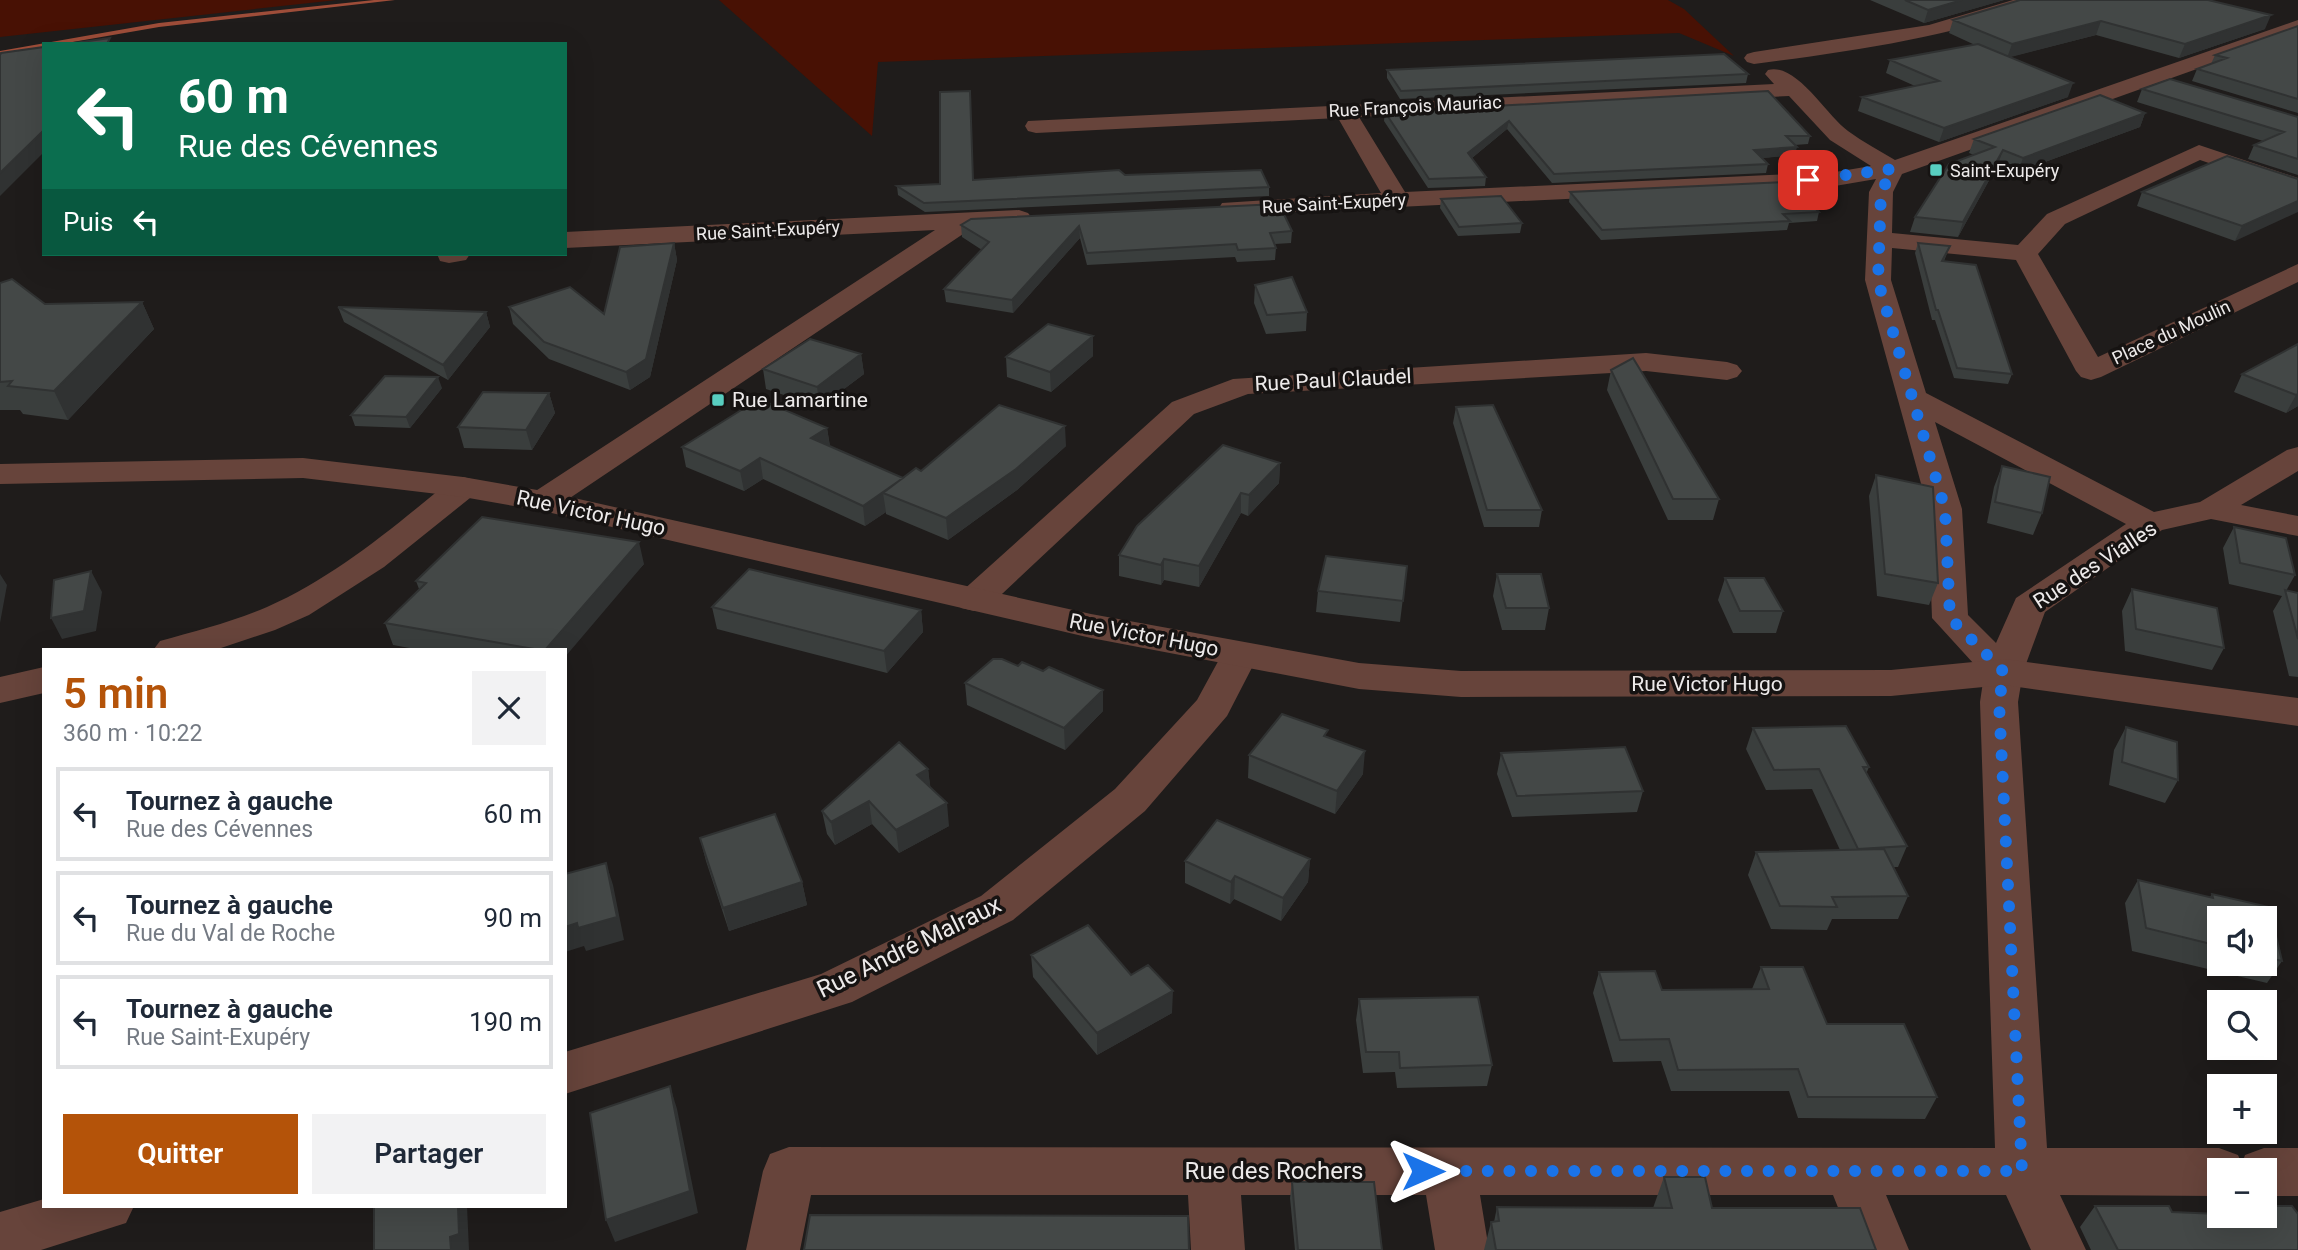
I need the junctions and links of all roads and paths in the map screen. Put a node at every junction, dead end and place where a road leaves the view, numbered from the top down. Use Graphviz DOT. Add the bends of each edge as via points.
graph roads {
  1 [pos="2030,0"];
  2 [pos="2298,26"];
  3 [pos="2150,78"];
  4 [pos="1796,89"];
  5 [pos="2187,89"];
  6 [pos="1344,110"];
  7 [pos="1035,127"];
  8 [pos="1893,169"];
  9 [pos="2298,186"];
  10 [pos="1397,200"];
  11 [pos="1203,209"];
  12 [pos="1036,217"];
  13 [pos="967,220"];
  14 [pos="1879,239"];
  15 [pos="567,240"];
  16 [pos="2025,253"];
  17 [pos="2298,272"];
  18 [pos="1727,372"];
  19 [pos="1912,398"];
  20 [pos="2295,462"];
  21 [pos="0,474"];
  22 [pos="463,487"];
  23 [pos="543,501"];
  24 [pos="2211,509"];
  25 [pos="2150,523"];
  26 [pos="2298,526"];
  27 [pos="974,600"];
  28 [pos="177,648"];
  29 [pos="1240,654"];
  30 [pos="2004,672"];
  31 [pos="42,680"];
  32 [pos="0,690"];
  33 [pos="2298,712"];
  34 [pos="567,1072"];
  35 [pos="1213,1171"];
  36 [pos="1449,1171"];
  37 [pos="1850,1171"];
  38 [pos="2022,1171"];
  39 [pos="2207,1172"];
  40 [pos="2277,1172"];
  41 [pos="2298,1172"];
  42 [pos="100,1208"];
  43 [pos="0,1237"];
  44 [pos="773,1250"];
  45 [pos="1218,1250"];
  46 [pos="1462,1250"];
  47 [pos="1882,1250"];
  48 [pos="2059,1250"];
  1 -- 4 [label="street" via="2005,11 1901,37 1754,58"];
  2 -- 3 [label="street, Rue Saint-Exupéry"];
  3 -- 5 [label="street"];
  3 -- 8 [label="street, Rue Saint-Exupéry"];
  4 -- 6 [label="street, Rue François Mauriac"];
  4 -- 8 [label="street" via="1838,135"];
  6 -- 7 [label="street, Rue François Mauriac"];
  6 -- 10 [label="street"];
  8 -- 10 [label="street, Rue Saint-Exupéry" via="1835,178"];
  8 -- 14 [label="street" via="1881,192"];
  9 -- 16 [label="street" via="2199,152 2056,219"];
  10 -- 11 [label="street, Rue Saint-Exupéry"];
  12 -- 13 [label="street, Rue Saint-Exupéry"];
  13 -- 15 [label="street, Rue Saint-Exupéry"];
  13 -- 23 [label="street"];
  14 -- 16 [label="street"];
  14 -- 19 [label="street" via="1878,281"];
  16 -- 17 [label="street, Place du Moulin" via="2091,371"];
  18 -- 27 [label="street, Rue Paul Claudel" via="1646,362 1244,385 1183,408"];
  19 -- 25 [label="street"];
  19 -- 30 [label="street" via="1945,509 1950,618"];
  20 -- 24 [label="street, Rue des Vialles"];
  21 -- 22 [label="street, Rue Victor Hugo" via="303,468"];
  22 -- 23 [label="street, Rue Victor Hugo"];
  22 -- 28 [label="street" via="388,549 312,599 221,638"];
  23 -- 27 [label="street, Rue Victor Hugo"];
  24 -- 25 [label="street, Rue des Vialles"];
  24 -- 26 [label="street"];
  25 -- 30 [label="street, Rue des Vialles" via="2029,606"];
  27 -- 29 [label="street, Rue Victor Hugo"];
  29 -- 30 [label="street, Rue Victor Hugo" via="1359,676 1461,684 1891,683"];
  29 -- 34 [label="street, Rue André Malraux" via="1213,708 1130,800 997,908 835,989"];
  30 -- 33 [label="street, Rue Victor Hugo"];
  30 -- 38 [label="street, Rue des Vialles" via="1999,702"];
  31 -- 32 [label="street"];
  35 -- 36 [label="street, Rue des Rochers"];
  35 -- 44 [label="street, Rue des Rochers" via="789,1171"];
  35 -- 45 [label="street"];
  36 -- 37 [label="street, Rue des Rochers"];
  36 -- 46 [label="street"];
  37 -- 38 [label="street, Rue des Rochers"];
  37 -- 47 [label="street"];
  38 -- 39 [label="street, Rue des Rochers"];
  38 -- 48 [label="street"];
  40 -- 41 [label="street"];
  42 -- 43 [label="street"];
}
